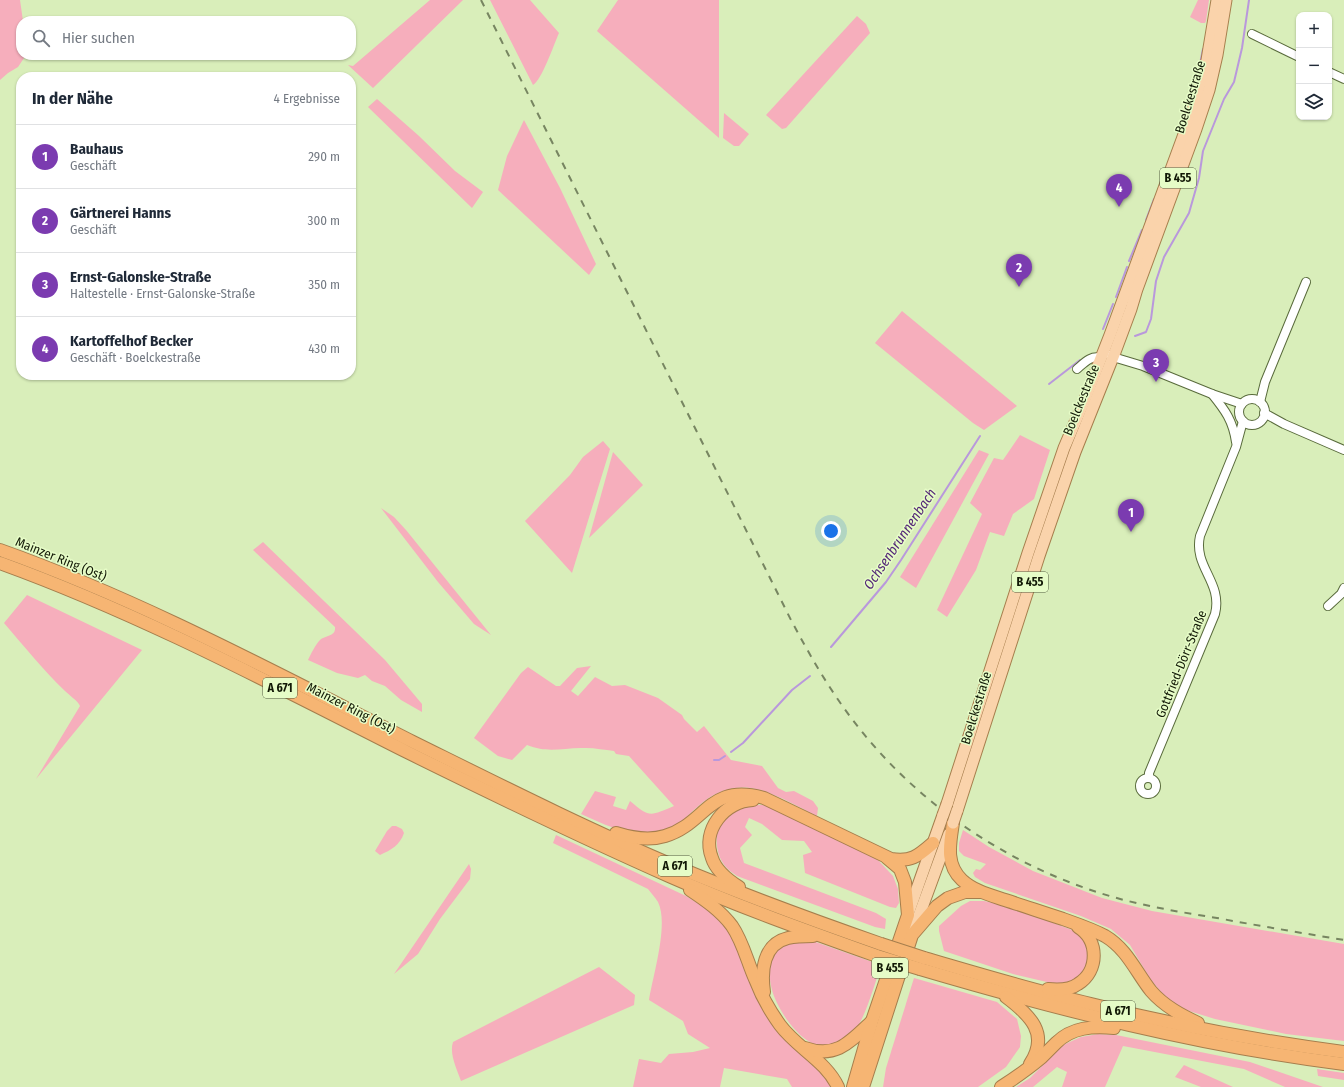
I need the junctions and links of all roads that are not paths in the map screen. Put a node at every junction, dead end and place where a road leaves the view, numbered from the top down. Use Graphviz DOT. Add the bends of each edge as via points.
graph roads {
  1 [pos="1217,0"];
  2 [pos="1226,0"];
  3 [pos="1252,34"];
  4 [pos="1296,56"];
  5 [pos="1332,73"];
  6 [pos="1344,79"];
  7 [pos="1306,282"];
  8 [pos="1102,354"];
  9 [pos="1114,355"];
  10 [pos="1076,369"];
  11 [pos="1212,394"];
  12 [pos="1256,401"];
  13 [pos="1240,407"];
  14 [pos="1263,416"];
  15 [pos="1246,423"];
  16 [pos="1236,447"];
  17 [pos="1344,450"];
  18 [pos="0,550"];
  19 [pos="0,563"];
  20 [pos="1344,588"];
  21 [pos="1328,606"];
  22 [pos="1148,778"];
  23 [pos="779,805"];
  24 [pos="580,823"];
  25 [pos="953,823"];
  26 [pos="933,844"];
  27 [pos="885,857"];
  28 [pos="671,877"];
  29 [pos="982,892"];
  30 [pos="771,905"];
  31 [pos="908,915"];
  32 [pos="1072,923"];
  33 [pos="912,935"];
  34 [pos="820,936"];
  35 [pos="922,964"];
  36 [pos="1012,984"];
  37 [pos="1000,993"];
  38 [pos="768,1005"];
  39 [pos="872,1021"];
  40 [pos="1159,1032"];
  41 [pos="1224,1033"];
  42 [pos="799,1045"];
  43 [pos="1344,1052"];
  44 [pos="872,1058"];
  45 [pos="1344,1064"];
  46 [pos="1026,1069"];
  47 [pos="838,1087"];
  48 [pos="853,1087"];
  49 [pos="863,1087"];
  50 [pos="870,1087"];
  51 [pos="1001,1087"];
  1 -- 8 [label="main road, Boelckestraße / B 455" via="1200,90"];
  2 -- 9 [label="main road, Boelckestraße / B 455" via="1217,55 1196,129"];
  3 -- 4 [label="street"];
  5 -- 6 [label="street"];
  7 -- 12 [label="street"];
  8 -- 9 [label="street"];
  8 -- 10 [label="street"];
  8 -- 26 [label="main road, Boelckestraße / B 455, bridge" via="1086,399 1064,448"];
  9 -- 11 [label="street"];
  9 -- 25 [label="main road, Boelckestraße / B 455, bridge" via="1075,452 1038,556"];
  11 -- 13 [label="street"];
  11 -- 16 [label="street" via="1230,419"];
  12 -- 13 [label="street" via="1248,400"];
  12 -- 14 [label="street" via="1264,409"];
  13 -- 15 [label="street" via="1239,415"];
  14 -- 15 [label="street" via="1256,424"];
  14 -- 17 [label="street"];
  15 -- 16 [label="street, Gottfried-Dörr-Straße"];
  16 -- 22 [label="street, Gottfried-Dörr-Straße" via="1198,544 1200,558 1215,592 1215,614"];
  18 -- 24 [label="highway, Mainzer Ring (Ost) / A 671" via="83,582 152,613"];
  19 -- 28 [label="highway, Mainzer Ring (Ost) / A 671" via="78,593 212,654 555,824"];
  20 -- 21 [label="street"];
  23 -- 24 [label="highway" via="757,796 742,794 725,797 710,805 680,829 665,836 643,839"];
  23 -- 27 [label="highway"];
  23 -- 30 [label="highway" via="757,800 740,802 732,806 715,822 709,842 711,858 720,872 737,886"];
  24 -- 30 [label="highway, A 671" via="675,866"];
  25 -- 29 [label="highway" via="949,849 953,868 962,880"];
  25 -- 33 [label="main road, B 455"];
  26 -- 27 [label="highway" via="912,859"];
  26 -- 31 [label="main road, B 455"];
  27 -- 31 [label="highway" via="896,865 903,875 907,890"];
  28 -- 34 [label="highway, A 671"];
  28 -- 38 [label="highway" via="717,910 731,925"];
  29 -- 32 [label="highway"];
  29 -- 33 [label="highway" via="965,892 948,898 937,906"];
  30 -- 35 [label="highway, A 671, bridge" via="881,944"];
  31 -- 39 [label="highway, B 455"];
  32 -- 36 [label="highway" via="1081,928 1093,947 1094,962 1085,978 1074,987 1059,990"];
  32 -- 41 [label="highway" via="1097,932 1114,942 1128,956 1151,990 1173,1010"];
  33 -- 44 [label="highway, B 455"];
  34 -- 35 [label="highway, A 671, bridge" via="877,956"];
  34 -- 38 [label="highway" via="787,938 772,947 764,964 763,974 764,994"];
  35 -- 36 [label="highway, A 671"];
  35 -- 37 [label="highway, A 671"];
  36 -- 41 [label="highway, A 671"];
  37 -- 40 [label="highway, A 671"];
  37 -- 46 [label="highway" via="1026,1013 1036,1028 1036,1050 1032,1062"];
  38 -- 42 [label="highway" via="781,1026"];
  39 -- 42 [label="highway" via="850,1043 834,1051 811,1051"];
  39 -- 48 [label="highway, B 455"];
  40 -- 45 [label="highway, A 671" via="1222,1045"];
  40 -- 46 [label="highway" via="1101,1026 1080,1029 1062,1038"];
  41 -- 43 [label="highway, A 671"];
  42 -- 47 [label="highway" via="830,1073"];
  44 -- 49 [label="highway, B 455"];
  44 -- 50 [label="highway"];
  46 -- 51 [label="highway"];
}
